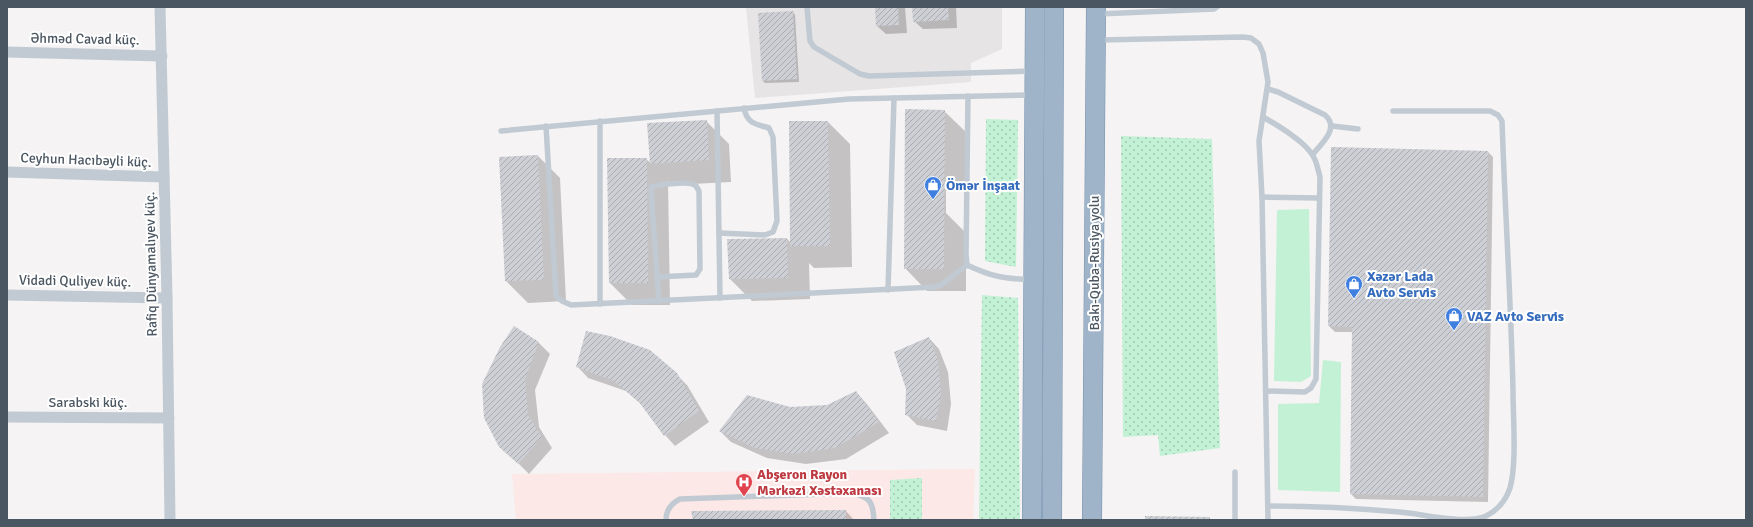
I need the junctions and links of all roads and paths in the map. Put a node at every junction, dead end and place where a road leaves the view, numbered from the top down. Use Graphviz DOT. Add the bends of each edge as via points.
graph roads {
  1 [pos="160,7"];
  2 [pos="807,7"];
  3 [pos="1035,7"];
  4 [pos="1054,7"];
  5 [pos="1217,7"];
  6 [pos="1144,9"];
  7 [pos="1096,10"];
  8 [pos="1096,40"];
  9 [pos="7,52"];
  10 [pos="162,56"];
  11 [pos="1035,71"];
  12 [pos="1268,89"];
  13 [pos="1035,95"];
  14 [pos="968,96"];
  15 [pos="894,98"];
  16 [pos="744,108"];
  17 [pos="717,111"];
  18 [pos="1393,111"];
  19 [pos="1263,117"];
  20 [pos="600,121"];
  21 [pos="546,126"];
  22 [pos="1332,126"];
  23 [pos="1358,129"];
  24 [pos="501,131"];
  25 [pos="1313,154"];
  26 [pos="7,172"];
  27 [pos="164,177"];
  28 [pos="1262,198"];
  29 [pos="1319,198"];
  30 [pos="719,233"];
  31 [pos="968,265"];
  32 [pos="657,277"];
  33 [pos="1033,280"];
  34 [pos="888,290"];
  35 [pos="7,295"];
  36 [pos="167,298"];
  37 [pos="720,298"];
  38 [pos="659,301"];
  39 [pos="600,304"];
  40 [pos="1266,391"];
  41 [pos="7,417"];
  42 [pos="169,418"];
  43 [pos="1235,472"];
  44 [pos="1268,506"];
  45 [pos="170,520"];
  46 [pos="666,520"];
  47 [pos="874,520"];
  48 [pos="1032,520"];
  49 [pos="1052,520"];
  50 [pos="1092,520"];
  51 [pos="1235,520"];
  52 [pos="1268,520"];
  1 -- 10 [label="street, Rafiq Dünyamalıyev küç."];
  2 -- 11 [label="lane" via="810,41 814,47 860,74 869,76"];
  3 -- 11 [label="highway"];
  4 -- 49 [label="highway"];
  5 -- 6 [label="lane"];
  6 -- 7 [label="lane"];
  7 -- 8 [label="highway, Bakı-Quba-Rusiya yolu"];
  8 -- 12 [label="lane" via="1251,38 1259,44 1263,53"];
  8 -- 50 [label="highway, Bakı-Quba-Rusiya yolu"];
  9 -- 10 [label="street, Əhməd Cavad küç."];
  10 -- 27 [label="street, Rafiq Dünyamalıyev küç."];
  11 -- 13 [label="highway"];
  12 -- 19 [label="lane"];
  12 -- 22 [label="lane" via="1325,115"];
  13 -- 14 [label="lane"];
  13 -- 33 [label="highway"];
  14 -- 15 [label="lane"];
  14 -- 31 [label="lane"];
  15 -- 16 [label="lane"];
  15 -- 34 [label="lane"];
  16 -- 17 [label="lane"];
  16 -- 30 [label="lane" via="750,122 769,128 773,137 777,221 773,232 765,235"];
  17 -- 20 [label="lane"];
  17 -- 30 [label="lane"];
  18 -- 44 [label="lane" via="1490,110 1502,121 1512,362 1513,444 1510,490 1500,507 1487,516 1473,520 1393,511"];
  19 -- 25 [label="lane" via="1291,134"];
  19 -- 28 [label="lane" via="1259,142"];
  20 -- 21 [label="lane"];
  20 -- 39 [label="lane"];
  21 -- 24 [label="lane"];
  21 -- 39 [label="lane" via="556,296 571,305"];
  22 -- 23 [label="lane"];
  22 -- 25 [label="lane"];
  25 -- 29 [label="lane" via="1320,177"];
  26 -- 27 [label="street, Ceyhun Hacıbəyli küç."];
  27 -- 36 [label="street, Rafiq Dünyamalıyev küç."];
  28 -- 29 [label="lane"];
  28 -- 40 [label="lane"];
  29 -- 40 [label="lane" via="1316,380 1312,388 1305,392"];
  30 -- 37 [label="lane"];
  31 -- 33 [label="lane" via="998,278"];
  31 -- 34 [label="lane" via="935,288"];
  32 -- 32 [label="lane" via="651,187 660,184 691,183 699,191 700,269 696,275"];
  32 -- 38 [label="lane"];
  33 -- 48 [label="highway"];
  34 -- 37 [label="lane"];
  35 -- 36 [label="street, Vidadi Quliyev küç."];
  36 -- 42 [label="street, Rafiq Dünyamalıyev küç."];
  37 -- 38 [label="lane"];
  38 -- 39 [label="lane"];
  40 -- 44 [label="lane"];
  41 -- 42 [label="street, Sarabski küç."];
  42 -- 45 [label="street, Rafiq Dünyamalıyev küç."];
  43 -- 51 [label="lane"];
  44 -- 52 [label="lane"];
  46 -- 47 [label="lane" via="668,510 680,499 852,493 870,500 874,509"];
}
